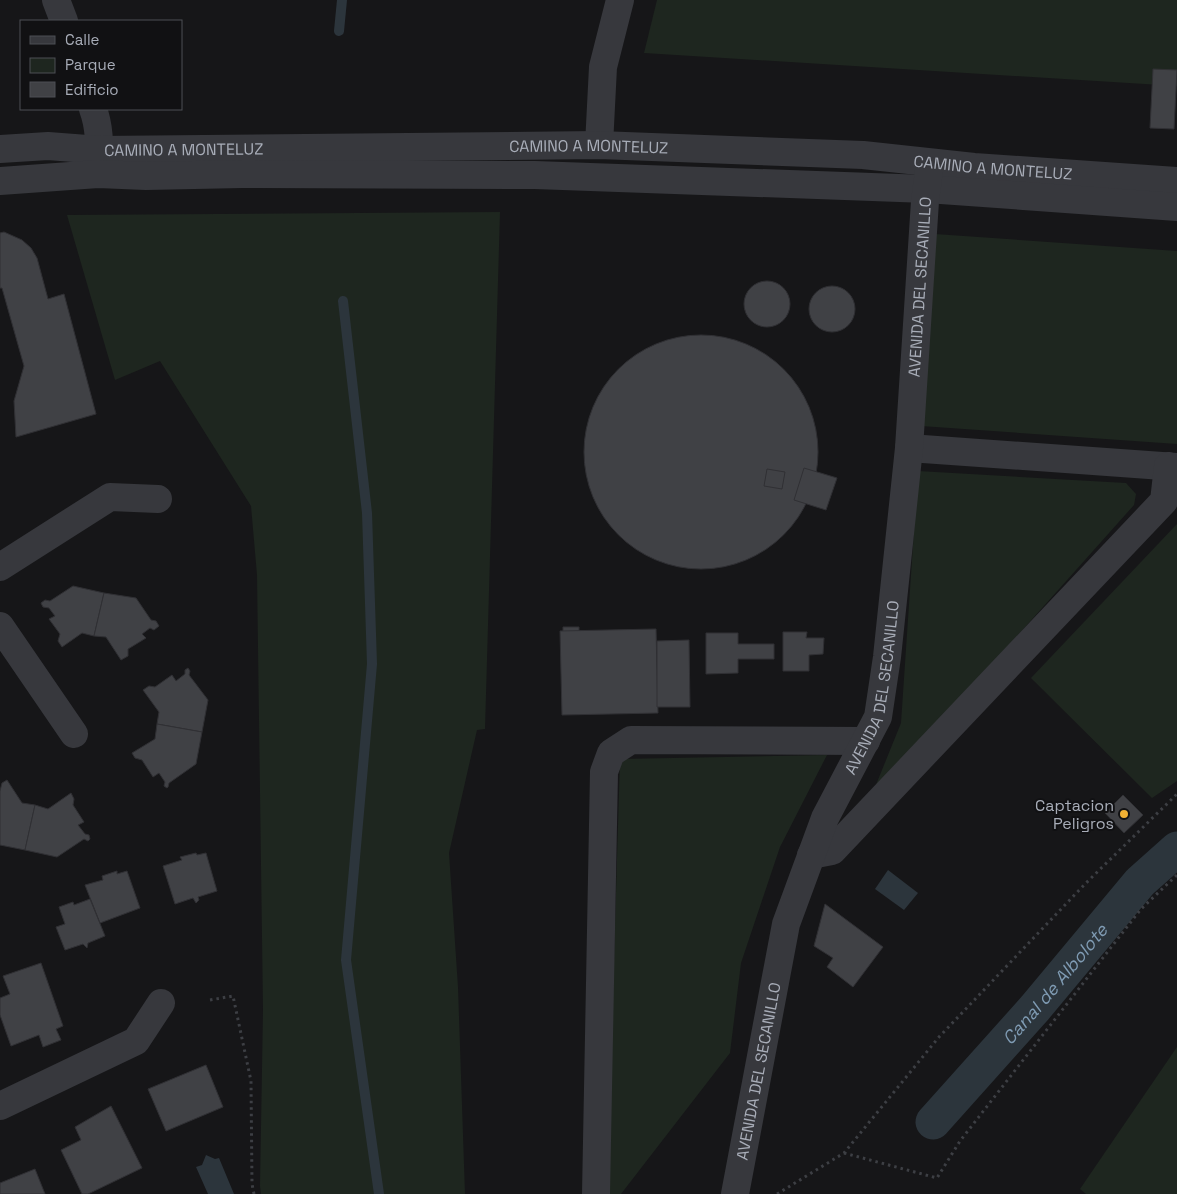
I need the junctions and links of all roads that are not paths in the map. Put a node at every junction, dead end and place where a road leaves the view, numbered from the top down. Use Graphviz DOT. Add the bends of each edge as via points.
graph roads {
  1 [pos="56,0"];
  2 [pos="620,0"];
  3 [pos="64,20"];
  4 [pos="93,110"];
  5 [pos="599,146"];
  6 [pos="0,148"];
  7 [pos="99,162"];
  8 [pos="930,163"];
  9 [pos="0,181"];
  10 [pos="1177,181"];
  11 [pos="927,189"];
  12 [pos="1177,207"];
  13 [pos="909,448"];
  14 [pos="1172,467"];
  15 [pos="158,499"];
  16 [pos="0,567"];
  17 [pos="0,626"];
  18 [pos="74,734"];
  19 [pos="866,741"];
  20 [pos="812,855"];
  21 [pos="161,1003"];
  22 [pos="0,1106"];
  23 [pos="596,1194"];
  24 [pos="735,1194"];
  1 -- 3 [label="street"];
  2 -- 5 [label="street" via="603,67"];
  4 -- 7 [label="street"];
  5 -- 7 [label="street, CAMINO A MONTELUZ"];
  5 -- 8 [label="street, CAMINO A MONTELUZ" via="863,155"];
  6 -- 7 [label="street, CAMINO A MONTELUZ" via="48,146"];
  7 -- 9 [label="street, CAMINO A MONTELUZ"];
  7 -- 11 [label="street, CAMINO A MONTELUZ" via="146,176 535,175"];
  8 -- 10 [label="street, CAMINO A MONTELUZ"];
  8 -- 11 [label="street, AVENIDA DEL SECANILLO"];
  11 -- 12 [label="street, CAMINO A MONTELUZ"];
  11 -- 13 [label="street, AVENIDA DEL SECANILLO"];
  13 -- 14 [label="street"];
  13 -- 19 [label="street, AVENIDA DEL SECANILLO" via="887,657 878,717"];
  14 -- 20 [label="street" via="1164,501 832,851"];
  15 -- 16 [label="street" via="110,497"];
  17 -- 18 [label="street"];
  19 -- 20 [label="street, AVENIDA DEL SECANILLO" via="825,818"];
  19 -- 23 [label="street" via="631,740 611,753 604,772"];
  20 -- 24 [label="street, AVENIDA DEL SECANILLO" via="786,924"];
  21 -- 22 [label="street" via="136,1041"];
}
